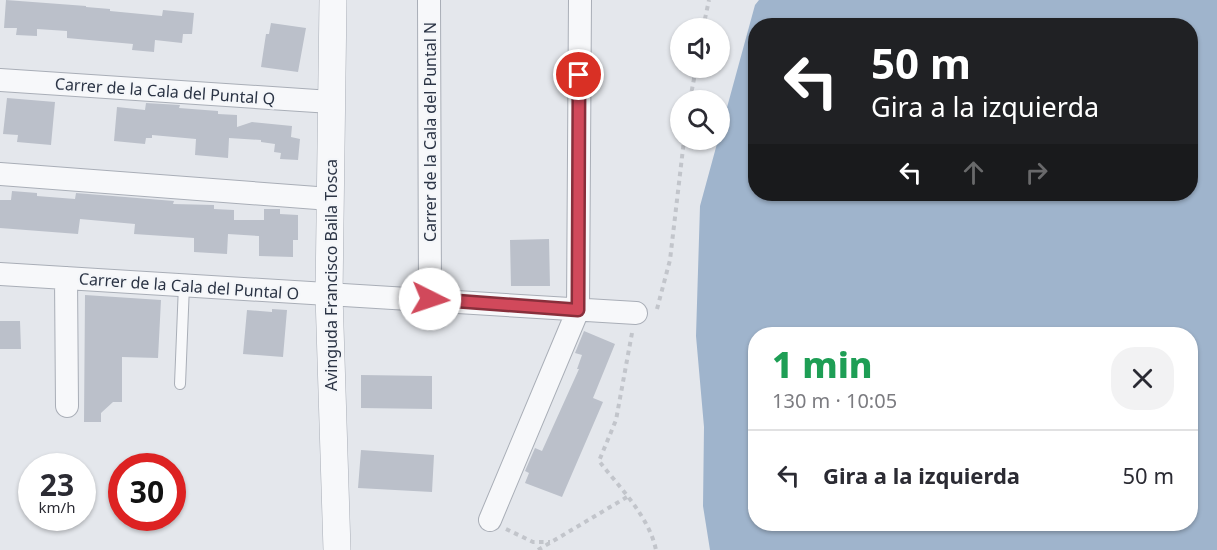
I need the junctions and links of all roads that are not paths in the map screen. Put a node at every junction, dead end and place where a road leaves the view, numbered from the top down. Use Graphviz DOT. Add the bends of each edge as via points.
graph roads {
  1 [pos="333,0"];
  2 [pos="429,0"];
  3 [pos="580,0"];
  4 [pos="0,80"];
  5 [pos="331,102"];
  6 [pos="0,174"];
  7 [pos="330,199"];
  8 [pos="0,274"];
  9 [pos="66,278"];
  10 [pos="184,285"];
  11 [pos="329,295"];
  12 [pos="430,299"];
  13 [pos="578,310"];
  14 [pos="636,313"];
  15 [pos="180,384"];
  16 [pos="66,406"];
  17 [pos="490,520"];
  18 [pos="337,550"];
  1 -- 5 [label="street, Avinguda Francisco Baila Tosca"];
  2 -- 12 [label="street, Carrer de la Cala del Puntal N"];
  3 -- 13 [label="street"];
  4 -- 5 [label="street, Carrer de la Cala del Puntal Q"];
  5 -- 7 [label="street, Avinguda Francisco Baila Tosca"];
  6 -- 7 [label="street"];
  7 -- 11 [label="street, Avinguda Francisco Baila Tosca"];
  8 -- 9 [label="street, Carrer de la Cala del Puntal O"];
  9 -- 10 [label="street, Carrer de la Cala del Puntal O"];
  9 -- 16 [label="street, Carrer de la Cala del Puntal O"];
  10 -- 11 [label="street, Carrer de la Cala del Puntal O"];
  10 -- 15 [label="lane"];
  11 -- 12 [label="street, Carrer de la Cala del Puntal O"];
  11 -- 18 [label="street, Avinguda Francisco Baila Tosca"];
  12 -- 13 [label="street, Carrer de la Cala del Puntal O"];
  13 -- 14 [label="street, Carrer de la Cala del Puntal O"];
  13 -- 17 [label="street"];
}
